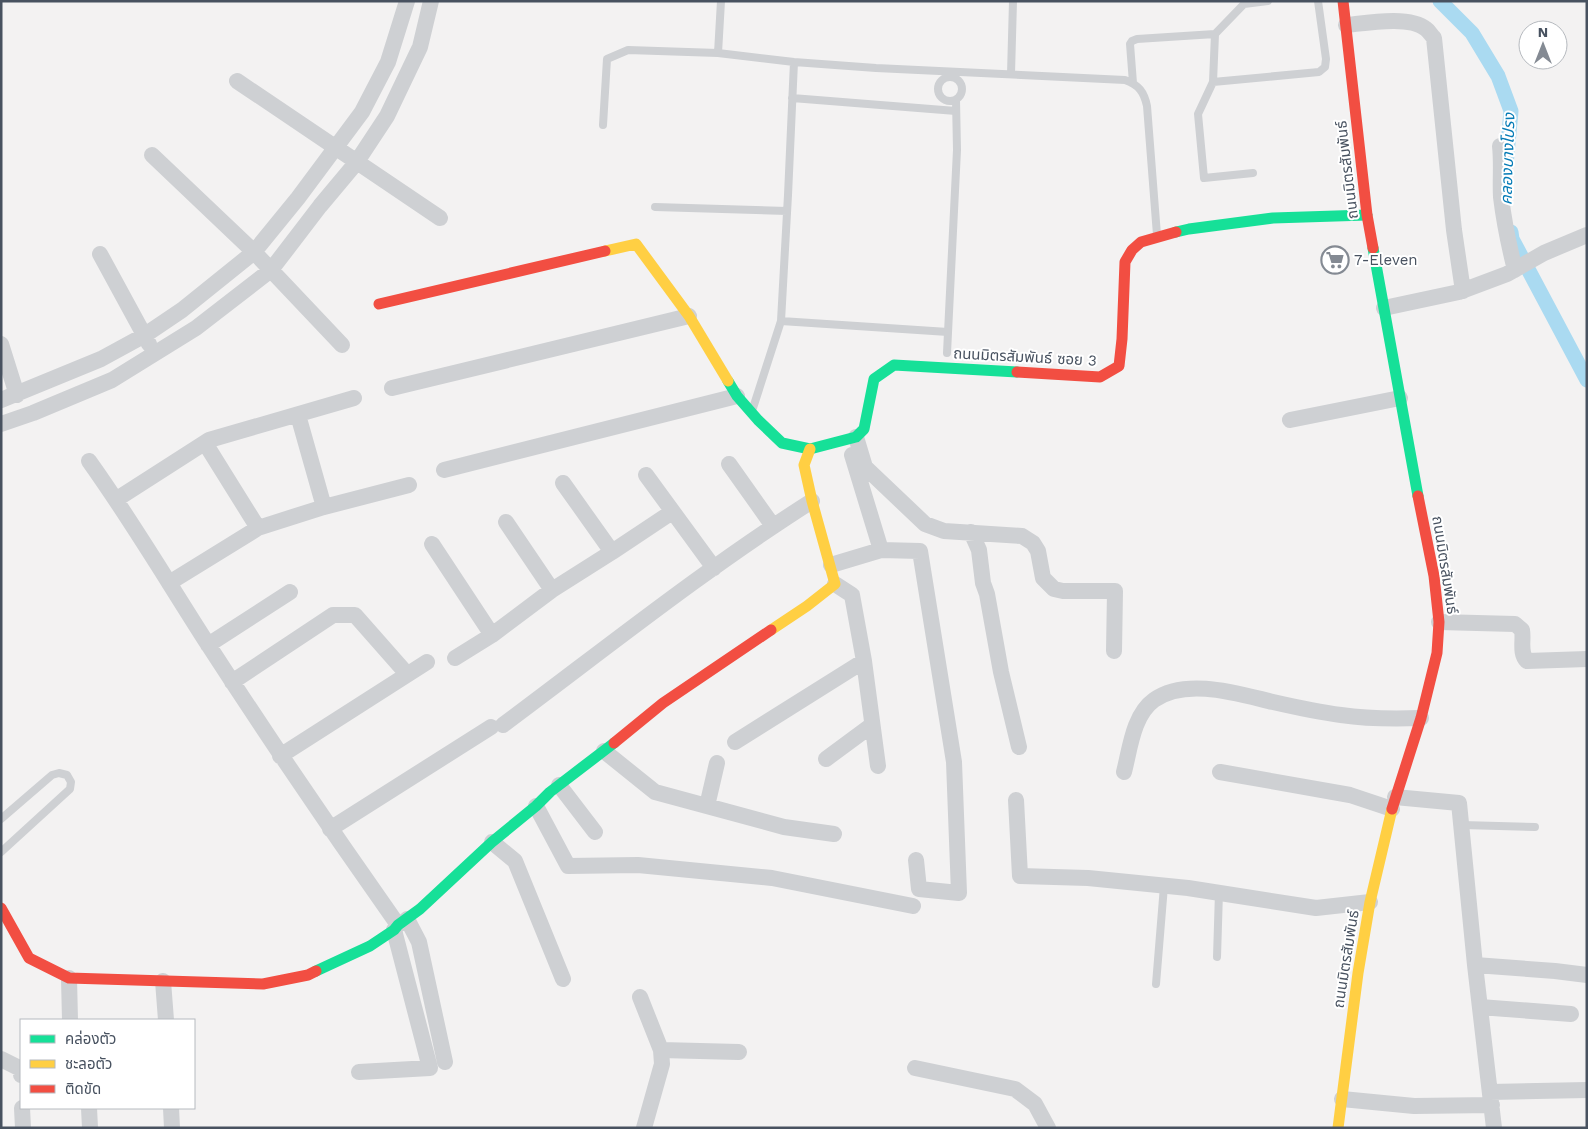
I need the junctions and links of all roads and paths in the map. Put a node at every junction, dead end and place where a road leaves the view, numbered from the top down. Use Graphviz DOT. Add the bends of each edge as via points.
graph roads {
  1 [pos="407,1"];
  2 [pos="431,1"];
  3 [pos="721,1"];
  4 [pos="1013,1"];
  5 [pos="1268,1"];
  6 [pos="1318,1"];
  7 [pos="1343,1"];
  8 [pos="1244,3"];
  9 [pos="1346,25"];
  10 [pos="1215,34"];
  11 [pos="718,53"];
  12 [pos="794,62"];
  13 [pos="934,71"];
  14 [pos="971,72"];
  15 [pos="1011,74"];
  16 [pos="237,81"];
  17 [pos="961,82"];
  18 [pos="1213,82"];
  19 [pos="1133,83"];
  20 [pos="939,84"];
  21 [pos="792,98"];
  22 [pos="956,100"];
  23 [pos="956,111"];
  24 [pos="603,125"];
  25 [pos="1500,146"];
  26 [pos="335,148"];
  27 [pos="152,155"];
  28 [pos="356,163"];
  29 [pos="1253,173"];
  30 [pos="655,207"];
  31 [pos="788,211"];
  32 [pos="1367,216"];
  33 [pos="440,218"];
  34 [pos="1587,235"];
  35 [pos="1158,237"];
  36 [pos="254,252"];
  37 [pos="100,254"];
  38 [pos="1518,269"];
  39 [pos="271,270"];
  40 [pos="1463,291"];
  41 [pos="379,304"];
  42 [pos="1384,308"];
  43 [pos="689,316"];
  44 [pos="780,321"];
  45 [pos="948,332"];
  46 [pos="145,335"];
  47 [pos="1,344"];
  48 [pos="342,345"];
  49 [pos="947,353"];
  50 [pos="154,355"];
  51 [pos="392,388"];
  52 [pos="17,394"];
  53 [pos="737,396"];
  54 [pos="354,398"];
  55 [pos="1400,398"];
  56 [pos="1,400"];
  57 [pos="751,413"];
  58 [pos="298,415"];
  59 [pos="1290,420"];
  60 [pos="1,424"];
  61 [pos="851,438"];
  62 [pos="205,443"];
  63 [pos="810,448"];
  64 [pos="89,461"];
  65 [pos="729,464"];
  66 [pos="444,470"];
  67 [pos="646,475"];
  68 [pos="563,482"];
  69 [pos="409,485"];
  70 [pos="116,499"];
  71 [pos="812,501"];
  72 [pos="324,507"];
  73 [pos="672,512"];
  74 [pos="506,522"];
  75 [pos="773,526"];
  76 [pos="258,528"];
  77 [pos="972,532"];
  78 [pos="432,544"];
  79 [pos="881,550"];
  80 [pos="612,552"];
  81 [pos="830,565"];
  82 [pos="714,568"];
  83 [pos="169,583"];
  84 [pos="835,584"];
  85 [pos="552,590"];
  86 [pos="290,592"];
  87 [pos="1439,622"];
  88 [pos="492,635"];
  89 [pos="208,645"];
  90 [pos="1114,651"];
  91 [pos="455,658"];
  92 [pos="1587,659"];
  93 [pos="864,661"];
  94 [pos="427,662"];
  95 [pos="407,674"];
  96 [pos="232,682"];
  97 [pos="1420,718"];
  98 [pos="872,725"];
  99 [pos="735,742"];
  100 [pos="1019,747"];
  101 [pos="604,751"];
  102 [pos="280,756"];
  103 [pos="826,759"];
  104 [pos="717,763"];
  105 [pos="878,766"];
  106 [pos="1124,772"];
  107 [pos="1220,772"];
  108 [pos="559,785"];
  109 [pos="1016,800"];
  110 [pos="1393,803"];
  111 [pos="536,806"];
  112 [pos="707,806"];
  113 [pos="1,819"];
  114 [pos="1462,825"];
  115 [pos="1535,827"];
  116 [pos="330,829"];
  117 [pos="595,832"];
  118 [pos="834,834"];
  119 [pos="492,842"];
  120 [pos="1,852"];
  121 [pos="916,860"];
  122 [pos="1164,886"];
  123 [pos="1219,892"];
  124 [pos="1370,902"];
  125 [pos="913,906"];
  126 [pos="1,908"];
  127 [pos="400,925"];
  128 [pos="1217,957"];
  129 [pos="1475,966"];
  130 [pos="1587,974"];
  131 [pos="69,978"];
  132 [pos="563,979"];
  133 [pos="163,981"];
  134 [pos="1156,984"];
  135 [pos="640,997"];
  136 [pos="1480,1008"];
  137 [pos="1571,1014"];
  138 [pos="70,1019"];
  139 [pos="166,1019"];
  140 [pos="661,1050"];
  141 [pos="739,1052"];
  142 [pos="1,1058"];
  143 [pos="445,1062"];
  144 [pos="20,1068"];
  145 [pos="914,1068"];
  146 [pos="359,1072"];
  147 [pos="1587,1090"];
  148 [pos="1491,1098"];
  149 [pos="1342,1099"];
  150 [pos="22,1109"];
  151 [pos="89,1109"];
  152 [pos="171,1109"];
  153 [pos="23,1128"];
  154 [pos="90,1128"];
  155 [pos="172,1128"];
  156 [pos="644,1128"];
  157 [pos="1048,1128"];
  158 [pos="1338,1128"];
  159 [pos="1494,1128"];
  1 -- 26 [label="street" via="388,62 362,112"];
  2 -- 28 [label="street" via="420,47 387,116"];
  3 -- 11 [label="lane"];
  4 -- 15 [label="lane"];
  5 -- 8 [label="lane"];
  6 -- 18 [label="lane" via="1326,59 1325,67 1319,72"];
  7 -- 9 [label="street, ถนนมิตรสัมพันธ์"];
  8 -- 10 [label="lane"];
  9 -- 32 [label="street, ถนนมิตรสัมพันธ์"];
  9 -- 40 [label="street" via="1411,22 1425,28 1434,38"];
  10 -- 18 [label="lane"];
  10 -- 19 [label="lane" via="1132,41"];
  11 -- 12 [label="lane"];
  11 -- 24 [label="lane" via="628,50 607,59"];
  12 -- 13 [label="lane"];
  12 -- 21 [label="lane"];
  13 -- 14 [label="lane"];
  13 -- 20 [label="lane"];
  14 -- 15 [label="lane"];
  14 -- 17 [label="lane"];
  15 -- 19 [label="lane"];
  16 -- 26 [label="street"];
  17 -- 20 [label="lane" via="950,77"];
  17 -- 22 [label="lane" via="963,90"];
  18 -- 29 [label="lane" via="1198,114 1204,178"];
  19 -- 35 [label="lane" via="1144,94 1147,106"];
  20 -- 22 [label="lane" via="941,97 948,101"];
  21 -- 23 [label="lane"];
  21 -- 31 [label="lane"];
  22 -- 23 [label="lane"];
  23 -- 45 [label="lane"];
  25 -- 38 [label="street" via="1501,196 1506,230"];
  26 -- 28 [label="street"];
  26 -- 36 [label="street"];
  27 -- 36 [label="street"];
  28 -- 33 [label="street"];
  28 -- 39 [label="street"];
  30 -- 31 [label="lane"];
  31 -- 44 [label="lane"];
  32 -- 35 [label="street, ถนนมิตรสัมพันธ์ ซอย 3" via="1273,218 1189,229"];
  32 -- 42 [label="street, ถนนมิตรสัมพันธ์"];
  34 -- 38 [label="street" via="1544,253"];
  35 -- 61 [label="street, ถนนมิตรสัมพันธ์ ซอย 3" via="1141,242 1125,262 1119,366 1100,377 894,365 874,379 864,430"];
  36 -- 39 [label="street"];
  36 -- 46 [label="street" via="182,310"];
  37 -- 46 [label="street"];
  38 -- 40 [label="street"];
  39 -- 48 [label="street"];
  39 -- 50 [label="street" via="196,328"];
  40 -- 42 [label="street"];
  41 -- 43 [label="street" via="636,244"];
  42 -- 55 [label="street, ถนนมิตรสัมพันธ์"];
  43 -- 51 [label="street"];
  43 -- 53 [label="street"];
  44 -- 45 [label="lane"];
  44 -- 57 [label="lane"];
  45 -- 49 [label="lane"];
  46 -- 50 [label="street"];
  46 -- 52 [label="street" via="102,359"];
  47 -- 52 [label="street"];
  50 -- 60 [label="street" via="112,380"];
  52 -- 56 [label="street"];
  53 -- 57 [label="street"];
  53 -- 66 [label="street"];
  54 -- 58 [label="street"];
  55 -- 59 [label="street"];
  55 -- 87 [label="street, ถนนมิตรสัมพันธ์" via="1434,576"];
  57 -- 63 [label="street" via="782,443"];
  58 -- 62 [label="street"];
  58 -- 72 [label="street"];
  61 -- 63 [label="street"];
  61 -- 77 [label="street" via="866,467 925,524 944,531"];
  61 -- 79 [label="street"];
  62 -- 70 [label="street"];
  62 -- 76 [label="street"];
  63 -- 71 [label="street" via="804,465"];
  64 -- 70 [label="street"];
  65 -- 75 [label="street"];
  67 -- 73 [label="street"];
  68 -- 80 [label="street"];
  69 -- 72 [label="street"];
  70 -- 83 [label="street"];
  71 -- 75 [label="street"];
  71 -- 81 [label="street"];
  72 -- 76 [label="street"];
  73 -- 80 [label="street"];
  73 -- 82 [label="street"];
  74 -- 85 [label="street"];
  75 -- 82 [label="street"];
  76 -- 83 [label="street"];
  77 -- 90 [label="street" via="1015,534 1028,538 1038,551 1044,578 1054,589 1116,592"];
  77 -- 100 [label="street" via="979,550 1001,672"];
  78 -- 88 [label="street"];
  79 -- 81 [label="street"];
  79 -- 121 [label="street" via="920,551 954,762 958,893 919,890"];
  80 -- 85 [label="street"];
  81 -- 84 [label="street"];
  82 -- 116 [label="street" via="497,726"];
  83 -- 89 [label="street"];
  84 -- 93 [label="street" via="852,595"];
  84 -- 101 [label="street" via="663,703"];
  85 -- 88 [label="street"];
  86 -- 89 [label="street"];
  87 -- 92 [label="street" via="1518,625 1522,632 1523,657 1527,661"];
  87 -- 97 [label="street, ถนนมิตรสัมพันธ์" via="1437,653"];
  88 -- 91 [label="street"];
  89 -- 96 [label="street"];
  93 -- 98 [label="street"];
  93 -- 99 [label="street"];
  94 -- 95 [label="street"];
  95 -- 96 [label="street" via="355,615 333,615"];
  95 -- 102 [label="street"];
  96 -- 102 [label="street"];
  97 -- 106 [label="street" via="1375,719 1340,715 1205,688 1170,691 1154,700 1142,714"];
  97 -- 110 [label="street, ถนนมิตรสัมพันธ์"];
  98 -- 103 [label="street"];
  98 -- 105 [label="street"];
  101 -- 108 [label="street"];
  101 -- 112 [label="street" via="655,792"];
  102 -- 116 [label="street"];
  104 -- 112 [label="street"];
  107 -- 110 [label="street"];
  108 -- 111 [label="street"];
  108 -- 117 [label="street"];
  109 -- 122 [label="street" via="1020,876 1088,878"];
  110 -- 114 [label="street" via="1459,803"];
  110 -- 124 [label="street, ถนนมิตรสัมพันธ์"];
  111 -- 119 [label="street"];
  111 -- 125 [label="street" via="568,866 638,865 772,878"];
  112 -- 118 [label="street" via="784,828"];
  113 -- 120 [label="lane" via="52,775 67,775 70,789"];
  114 -- 115 [label="lane"];
  114 -- 129 [label="street"];
  116 -- 127 [label="street"];
  119 -- 127 [label="street"];
  119 -- 132 [label="street" via="515,861"];
  122 -- 123 [label="street"];
  122 -- 134 [label="lane"];
  123 -- 124 [label="street" via="1316,908"];
  123 -- 128 [label="lane"];
  124 -- 149 [label="street, ถนนมิตรสัมพันธ์"];
  126 -- 131 [label="street" via="29,958"];
  127 -- 133 [label="street" via="370,946 308,975 264,984"];
  127 -- 143 [label="street" via="420,942"];
  127 -- 146 [label="street" via="430,1068"];
  129 -- 130 [label="street"];
  129 -- 136 [label="street"];
  131 -- 133 [label="street"];
  131 -- 138 [label="street"];
  133 -- 139 [label="street"];
  135 -- 140 [label="street"];
  136 -- 137 [label="street"];
  136 -- 148 [label="street"];
  140 -- 141 [label="street"];
  140 -- 156 [label="street" via="662,1064"];
  142 -- 144 [label="street"];
  145 -- 157 [label="street" via="1015,1089 1035,1104"];
  147 -- 148 [label="street"];
  148 -- 149 [label="street" via="1414,1106"];
  148 -- 159 [label="street"];
  149 -- 158 [label="street, ถนนมิตรสัมพันธ์"];
  150 -- 153 [label="street"];
  151 -- 154 [label="street"];
  152 -- 155 [label="street"];
}
